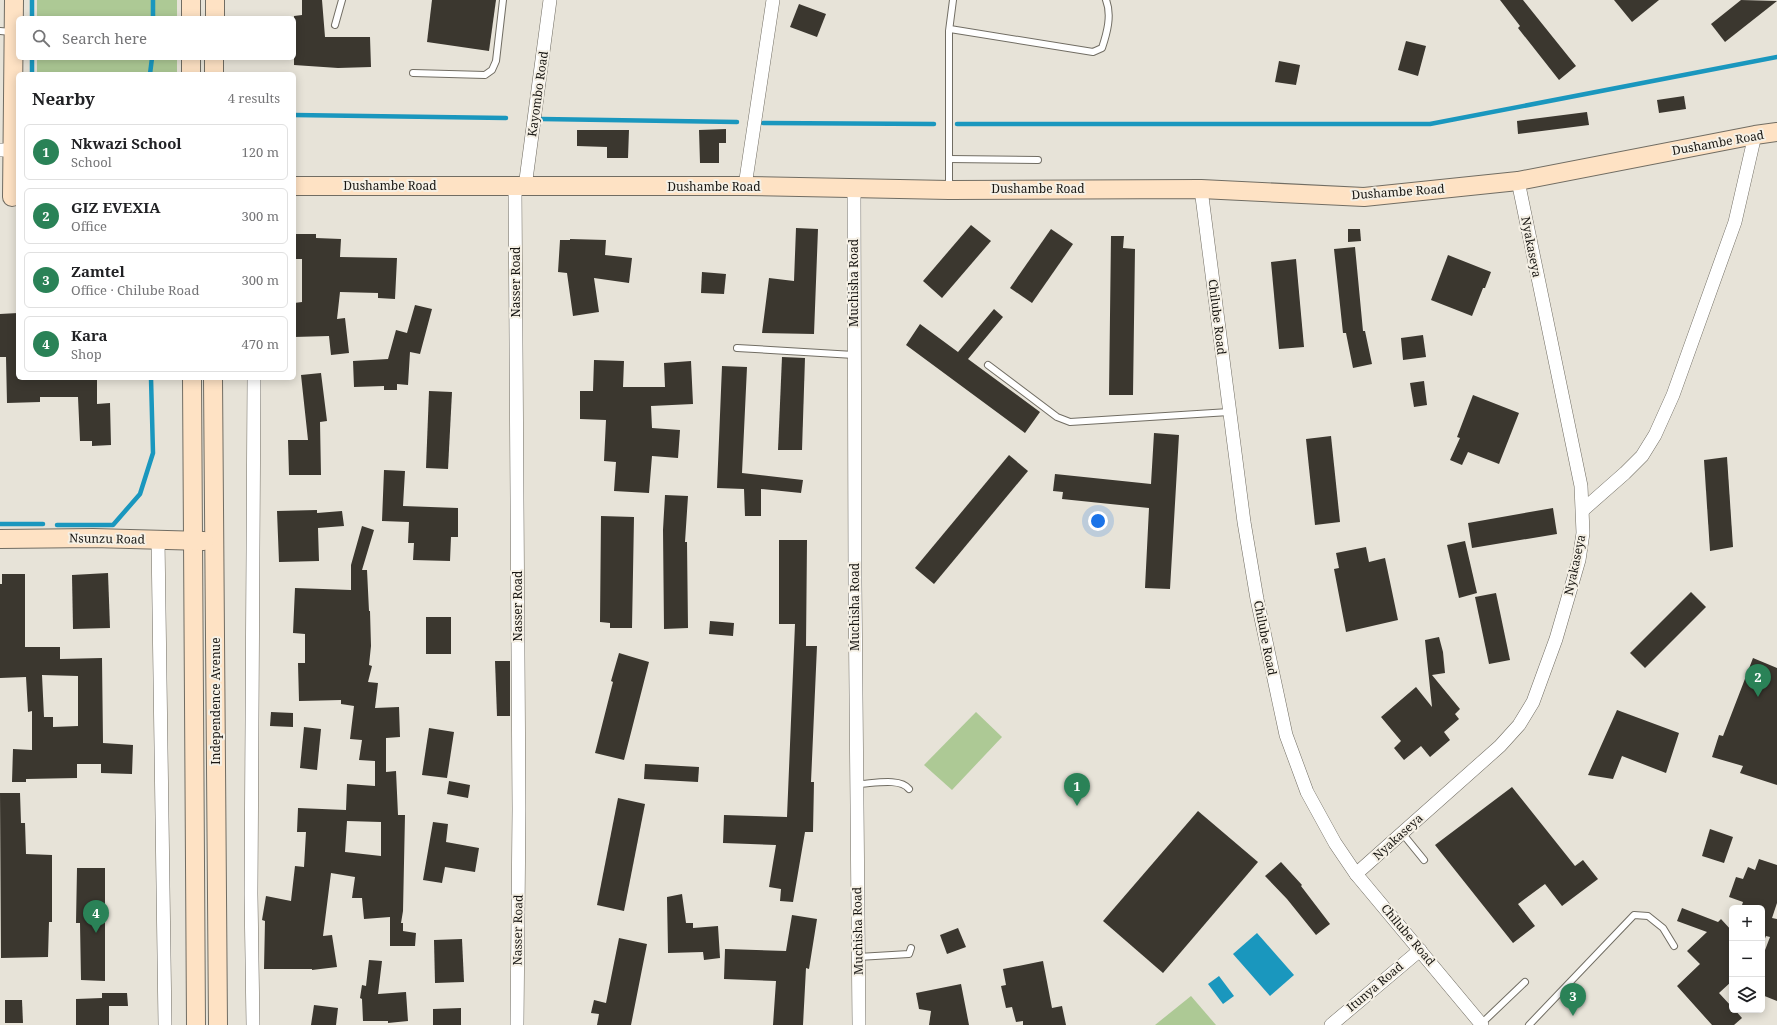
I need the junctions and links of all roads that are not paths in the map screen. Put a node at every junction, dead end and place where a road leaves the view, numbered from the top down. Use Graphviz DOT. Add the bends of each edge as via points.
graph roads {
  1 [pos="14,0"];
  2 [pos="191,0"];
  3 [pos="215,0"];
  4 [pos="342,0"];
  5 [pos="503,0"];
  6 [pos="550,0"];
  7 [pos="773,0"];
  8 [pos="953,0"];
  9 [pos="1106,0"];
  10 [pos="191,16"];
  11 [pos="215,16"];
  12 [pos="334,25"];
  13 [pos="949,30"];
  14 [pos="7,32"];
  15 [pos="191,60"];
  16 [pos="214,60"];
  17 [pos="192,72"];
  18 [pos="214,72"];
  19 [pos="413,73"];
  20 [pos="1777,132"];
  21 [pos="1755,135"];
  22 [pos="6,150"];
  23 [pos="950,159"];
  24 [pos="1038,160"];
  25 [pos="1518,181"];
  26 [pos="296,186"];
  27 [pos="745,186"];
  28 [pos="520,187"];
  29 [pos="854,188"];
  30 [pos="10,189"];
  31 [pos="1201,189"];
  32 [pos="949,190"];
  33 [pos="737,348"];
  34 [pos="854,355"];
  35 [pos="988,365"];
  36 [pos="192,380"];
  37 [pos="213,380"];
  38 [pos="254,380"];
  39 [pos="1229,412"];
  40 [pos="1583,510"];
  41 [pos="0,538"];
  42 [pos="158,540"];
  43 [pos="192,540"];
  44 [pos="215,541"];
  45 [pos="857,784"];
  46 [pos="909,789"];
  47 [pos="1402,833"];
  48 [pos="1424,860"];
  49 [pos="1356,874"];
  50 [pos="1674,946"];
  51 [pos="911,948"];
  52 [pos="1420,950"];
  53 [pos="858,957"];
  54 [pos="1525,982"];
  55 [pos="1482,1024"];
  56 [pos="165,1025"];
  57 [pos="196,1025"];
  58 [pos="218,1025"];
  59 [pos="253,1025"];
  60 [pos="517,1025"];
  61 [pos="859,1025"];
  62 [pos="1330,1025"];
  63 [pos="1529,1025"];
  1 -- 14 [label="street"];
  2 -- 10 [label="street"];
  3 -- 11 [label="street"];
  4 -- 12 [label="lane"];
  5 -- 19 [label="lane" via="496,61 492,70 485,75"];
  6 -- 28 [label="street, Kayombo Road"];
  7 -- 27 [label="street"];
  8 -- 13 [label="lane"];
  9 -- 13 [label="lane" via="1108,33 1102,48 1093,52"];
  13 -- 23 [label="lane"];
  14 -- 22 [label="street"];
  15 -- 17 [label="street"];
  16 -- 18 [label="street"];
  20 -- 21 [label="street, Dushambe Road"];
  21 -- 25 [label="street, Dushambe Road"];
  21 -- 40 [label="street" via="1735,222 1673,395 1655,435 1642,456 1626,473"];
  22 -- 30 [label="street"];
  23 -- 24 [label="lane"];
  23 -- 32 [label="lane"];
  25 -- 31 [label="street, Dushambe Road" via="1364,197"];
  25 -- 40 [label="street, Nyakaseya" via="1581,486"];
  26 -- 28 [label="street, Dushambe Road"];
  27 -- 28 [label="street, Dushambe Road"];
  27 -- 29 [label="street, Dushambe Road"];
  28 -- 60 [label="street, Nasser Road" via="520,810"];
  29 -- 32 [label="street, Dushambe Road"];
  29 -- 34 [label="street, Muchisha Road"];
  31 -- 32 [label="street, Dushambe Road"];
  31 -- 39 [label="street, Chilube Road"];
  33 -- 34 [label="lane"];
  34 -- 45 [label="street, Muchisha Road"];
  35 -- 39 [label="lane" via="1057,417 1070,422"];
  36 -- 43 [label="street, Independence Avenue"];
  37 -- 44 [label="street, Independence Avenue"];
  38 -- 59 [label="street" via="251,886"];
  39 -- 49 [label="street, Chilube Road" via="1257,599 1286,736 1307,792 1335,843"];
  40 -- 47 [label="street, Nyakaseya" via="1579,560 1556,639 1533,702 1519,725 1500,746"];
  41 -- 42 [label="street, Nsunzu Road"];
  42 -- 43 [label="street, Nsunzu Road"];
  42 -- 56 [label="street"];
  43 -- 44 [label="street, Nsunzu Road"];
  43 -- 57 [label="street, Independence Avenue"];
  44 -- 58 [label="street, Independence Avenue"];
  45 -- 46 [label="lane" via="896,782 906,785"];
  45 -- 53 [label="street, Muchisha Road"];
  47 -- 48 [label="lane"];
  47 -- 49 [label="street, Nyakaseya"];
  49 -- 52 [label="street, Chilube Road"];
  50 -- 63 [label="lane" via="1663,928 1648,916 1634,915"];
  51 -- 53 [label="lane" via="909,954 902,956"];
  52 -- 55 [label="street, Chilube Road"];
  52 -- 62 [label="street, Itunya Road"];
  53 -- 61 [label="street, Muchisha Road"];
  54 -- 55 [label="lane"];
}
